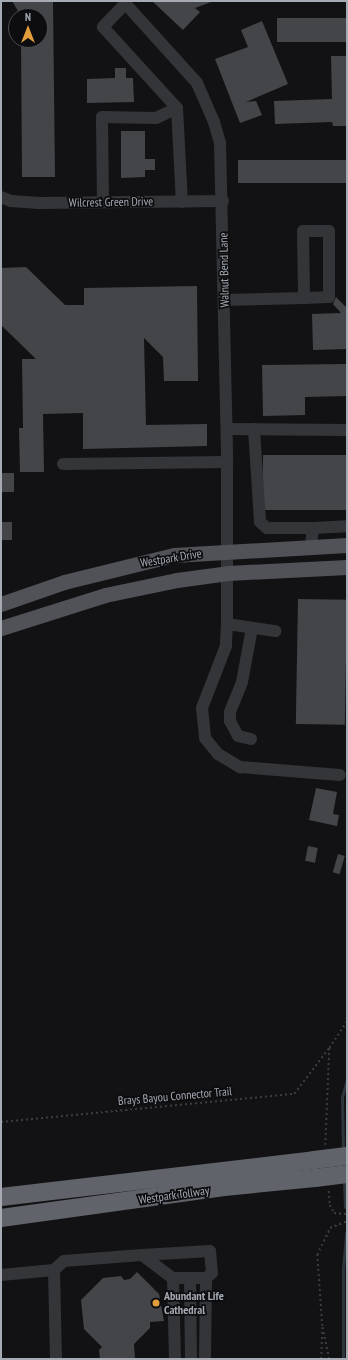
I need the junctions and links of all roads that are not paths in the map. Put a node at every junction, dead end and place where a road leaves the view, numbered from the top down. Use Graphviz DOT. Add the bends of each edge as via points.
graph roads {
  1 [pos="124,3"];
  2 [pos="177,108"];
  3 [pos="1,197"];
  4 [pos="223,201"];
  5 [pos="103,202"];
  6 [pos="182,202"];
  7 [pos="304,298"];
  8 [pos="224,300"];
  9 [pos="227,429"];
  10 [pos="254,430"];
  11 [pos="347,430"];
  12 [pos="227,462"];
  13 [pos="63,464"];
  14 [pos="347,526"];
  15 [pos="313,528"];
  16 [pos="347,544"];
  17 [pos="311,546"];
  18 [pos="228,551"];
  19 [pos="347,567"];
  20 [pos="99,572"];
  21 [pos="228,573"];
  22 [pos="105,595"];
  23 [pos="1,604"];
  24 [pos="227,624"];
  25 [pos="1,628"];
  26 [pos="252,628"];
  27 [pos="275,631"];
  28 [pos="251,739"];
  29 [pos="340,775"];
  30 [pos="347,1156"];
  31 [pos="314,1169"];
  32 [pos="347,1174"];
  33 [pos="1,1197"];
  34 [pos="1,1218"];
  35 [pos="142,1255"];
  36 [pos="54,1270"];
  37 [pos="1,1275"];
  38 [pos="173,1278"];
  39 [pos="190,1278"];
  40 [pos="206,1278"];
  41 [pos="56,1359"];
  42 [pos="175,1359"];
  43 [pos="191,1359"];
  44 [pos="205,1359"];
  1 -- 2 [label="street" via="103,27"];
  1 -- 4 [label="street, Walnut Bend Lane" via="176,57 197,83 214,122 220,144"];
  2 -- 5 [label="street" via="156,118 102,117"];
  2 -- 6 [label="street"];
  3 -- 5 [label="street, Wilcrest Green Drive" via="11,201 39,203"];
  4 -- 6 [label="street, Wilcrest Green Drive"];
  4 -- 8 [label="street, Walnut Bend Lane"];
  5 -- 6 [label="street, Wilcrest Green Drive"];
  7 -- 7 [label="street" via="329,297 329,231 303,232"];
  7 -- 8 [label="street"];
  8 -- 9 [label="street, Walnut Bend Lane"];
  9 -- 10 [label="street"];
  9 -- 12 [label="street, Walnut Bend Lane"];
  10 -- 11 [label="street"];
  10 -- 15 [label="street" via="260,522 267,528"];
  12 -- 13 [label="street"];
  12 -- 18 [label="street, Walnut Bend Lane"];
  14 -- 15 [label="street"];
  15 -- 17 [label="street"];
  16 -- 17 [label="main road, Westpark Drive"];
  17 -- 18 [label="main road, Westpark Drive"];
  18 -- 20 [label="main road, Westpark Drive" via="174,555"];
  18 -- 21 [label="street, Walnut Bend Lane"];
  19 -- 21 [label="main road, Westpark Drive"];
  20 -- 22 [label="main road"];
  20 -- 23 [label="main road, Westpark Drive"];
  21 -- 22 [label="main road, Westpark Drive"];
  21 -- 24 [label="street, Walnut Bend Lane"];
  22 -- 25 [label="main road, Westpark Drive"];
  24 -- 26 [label="street"];
  24 -- 29 [label="street, Walnut Bend Lane" via="226,646 202,708 205,738 218,754 240,767"];
  26 -- 27 [label="street"];
  26 -- 28 [label="street" via="246,666 230,712 230,722 238,736"];
  30 -- 31 [label="highway, Westpark Tollway, bridge"];
  31 -- 32 [label="highway, Westpark Tollway, bridge"];
  31 -- 33 [label="highway, Westpark Tollway"];
  31 -- 34 [label="highway, Westpark Tollway"];
  35 -- 36 [label="street" via="64,1261"];
  35 -- 38 [label="street"];
  35 -- 40 [label="street" via="210,1251 212,1273"];
  36 -- 37 [label="street"];
  36 -- 41 [label="street"];
  38 -- 39 [label="street"];
  38 -- 42 [label="street"];
  39 -- 40 [label="street"];
  39 -- 43 [label="street"];
  40 -- 44 [label="street"];
}
